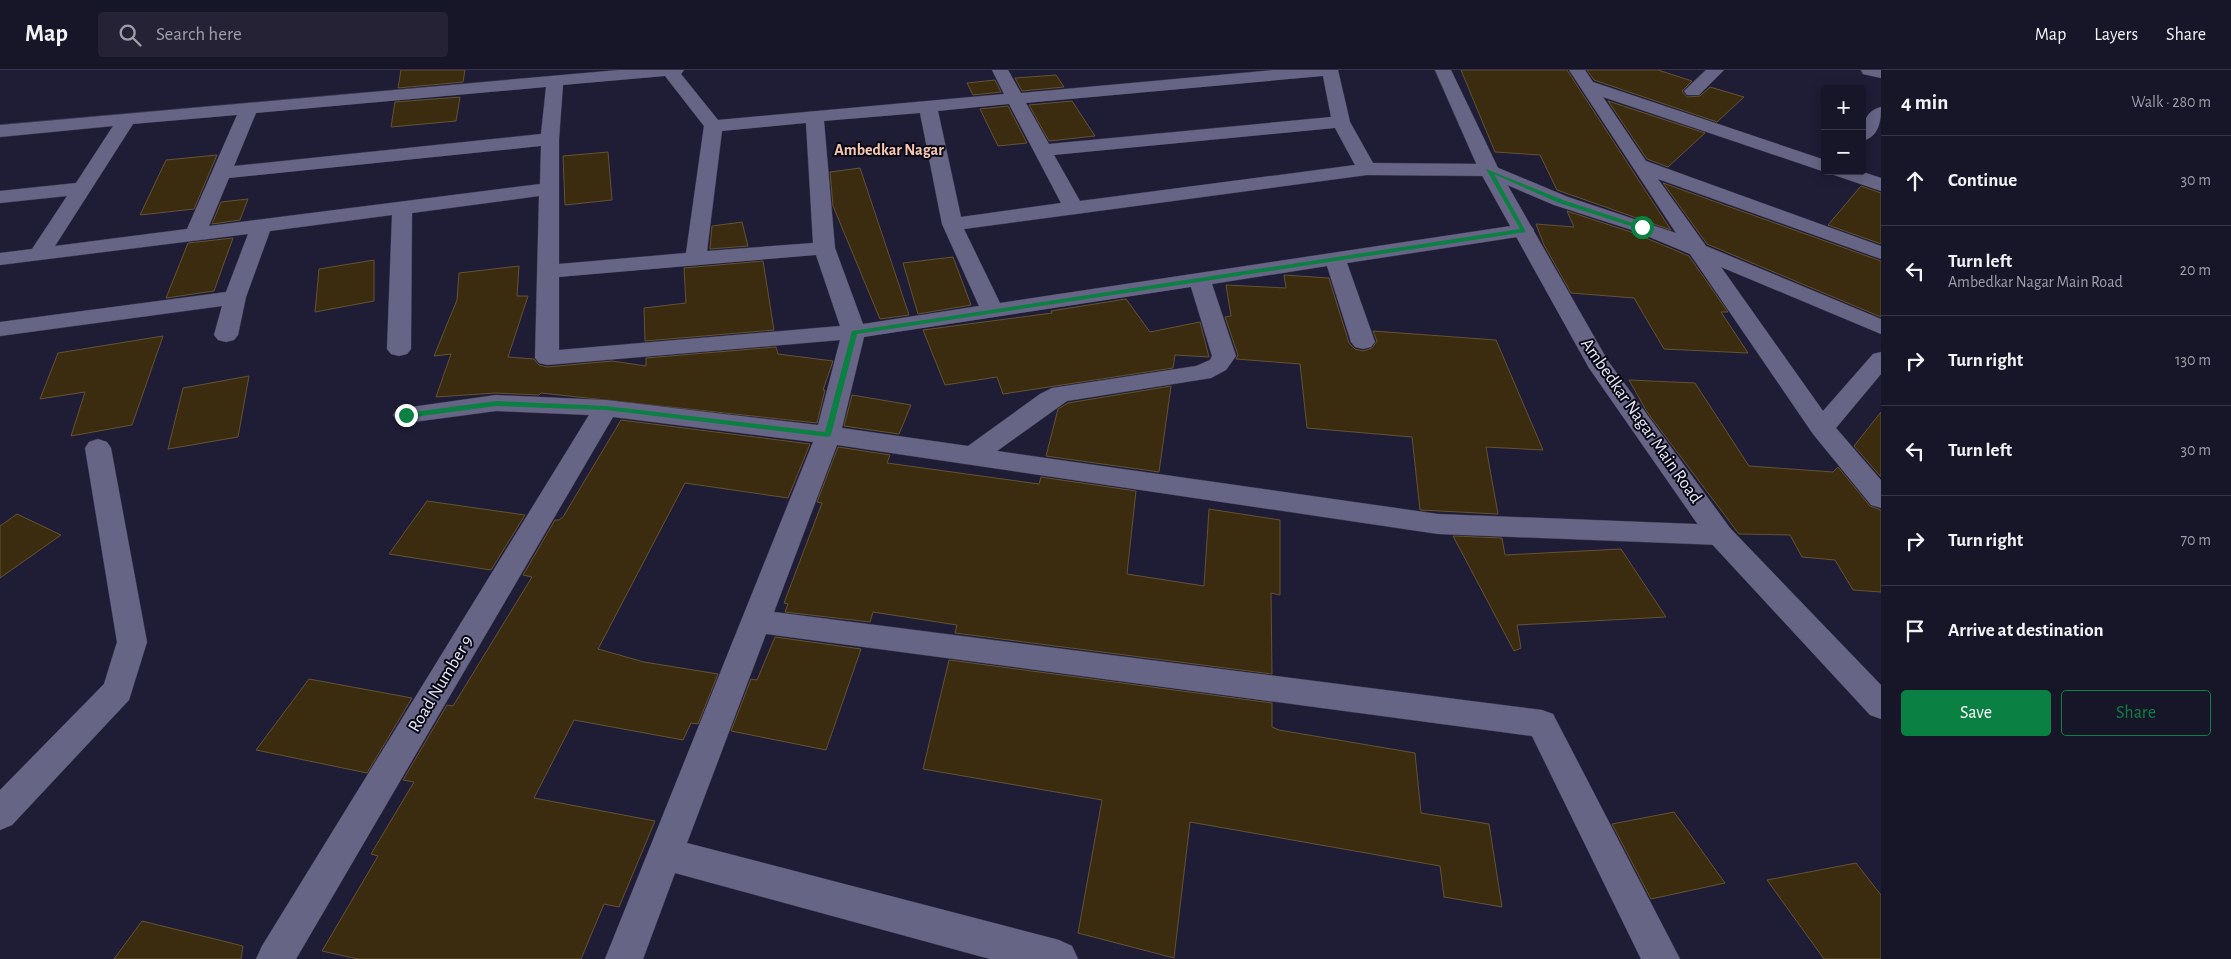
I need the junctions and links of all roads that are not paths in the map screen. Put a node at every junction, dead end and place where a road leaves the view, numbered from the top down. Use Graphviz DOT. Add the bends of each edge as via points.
graph roads {
  1 [pos="670,70"];
  2 [pos="676,70"];
  3 [pos="1000,70"];
  4 [pos="1330,70"];
  5 [pos="1443,70"];
  6 [pos="1716,70"];
  7 [pos="1869,70"];
  8 [pos="641,72"];
  9 [pos="1881,73"];
  10 [pos="560,76"];
  11 [pos="1582,78"];
  12 [pos="1693,91"];
  13 [pos="1015,98"];
  14 [pos="928,107"];
  15 [pos="249,108"];
  16 [pos="1881,112"];
  17 [pos="815,117"];
  18 [pos="127,120"];
  19 [pos="1341,122"];
  20 [pos="714,126"];
  21 [pos="0,131"];
  22 [pos="1866,131"];
  23 [pos="550,139"];
  24 [pos="1043,150"];
  25 [pos="1639,165"];
  26 [pos="1821,165"];
  27 [pos="1367,170"];
  28 [pos="1488,170"];
  29 [pos="221,173"];
  30 [pos="1852,175"];
  31 [pos="1881,185"];
  32 [pos="82,188"];
  33 [pos="550,189"];
  34 [pos="0,197"];
  35 [pos="402,209"];
  36 [pos="1074,209"];
  37 [pos="952,224"];
  38 [pos="261,227"];
  39 [pos="1524,230"];
  40 [pos="195,235"];
  41 [pos="824,248"];
  42 [pos="1698,250"];
  43 [pos="1881,253"];
  44 [pos="39,254"];
  45 [pos="696,258"];
  46 [pos="0,259"];
  47 [pos="1335,260"];
  48 [pos="548,271"];
  49 [pos="1200,279"];
  50 [pos="235,297"];
  51 [pos="992,310"];
  52 [pos="1881,327"];
  53 [pos="0,329"];
  54 [pos="854,332"];
  55 [pos="226,335"];
  56 [pos="1363,342"];
  57 [pos="399,349"];
  58 [pos="1881,358"];
  59 [pos="606,408"];
  60 [pos="406,415"];
  61 [pos="1822,428"];
  62 [pos="828,435"];
  63 [pos="98,448"];
  64 [pos="974,455"];
  65 [pos="1881,498"];
  66 [pos="1720,535"];
  67 [pos="754,621"];
  68 [pos="1881,706"];
  69 [pos="3,805"];
  70 [pos="665,854"];
  71 [pos="275,959"];
  72 [pos="624,959"];
  73 [pos="1058,959"];
  74 [pos="1661,959"];
  1 -- 2 [label="street"];
  1 -- 8 [label="street"];
  1 -- 20 [label="street"];
  3 -- 13 [label="street"];
  4 -- 13 [label="street"];
  4 -- 19 [label="street"];
  5 -- 28 [label="street, Ambedkar Nagar Main Road"];
  6 -- 12 [label="street"];
  7 -- 9 [label="street"];
  8 -- 10 [label="street" via="602,77"];
  10 -- 15 [label="street"];
  10 -- 23 [label="street"];
  11 -- 25 [label="street"];
  11 -- 26 [label="street"];
  13 -- 14 [label="street"];
  13 -- 24 [label="street"];
  14 -- 17 [label="street"];
  14 -- 37 [label="street"];
  15 -- 18 [label="street"];
  15 -- 29 [label="street"];
  16 -- 22 [label="street"];
  17 -- 20 [label="street"];
  17 -- 41 [label="street"];
  18 -- 21 [label="street"];
  18 -- 32 [label="street"];
  19 -- 24 [label="street"];
  19 -- 27 [label="street"];
  20 -- 45 [label="street"];
  23 -- 29 [label="street"];
  23 -- 33 [label="street"];
  24 -- 36 [label="street"];
  25 -- 42 [label="street"];
  25 -- 43 [label="street"];
  27 -- 28 [label="street"];
  27 -- 36 [label="street"];
  28 -- 39 [label="street, Ambedkar Nagar Main Road"];
  28 -- 42 [label="street" via="1561,201 1642,227"];
  29 -- 40 [label="street"];
  30 -- 31 [label="street"];
  32 -- 34 [label="street"];
  32 -- 44 [label="street"];
  33 -- 35 [label="street"];
  33 -- 48 [label="street"];
  35 -- 38 [label="street"];
  35 -- 57 [label="street"];
  36 -- 37 [label="street"];
  37 -- 51 [label="street"];
  38 -- 40 [label="street"];
  38 -- 50 [label="street"];
  39 -- 47 [label="street"];
  39 -- 66 [label="street, Ambedkar Nagar Main Road" via="1596,364"];
  40 -- 44 [label="street"];
  41 -- 45 [label="street"];
  41 -- 54 [label="street"];
  42 -- 52 [label="street"];
  42 -- 61 [label="street"];
  44 -- 46 [label="street"];
  45 -- 48 [label="street"];
  47 -- 49 [label="street"];
  47 -- 56 [label="street"];
  48 -- 54 [label="street" via="547,358"];
  49 -- 51 [label="street"];
  49 -- 64 [label="street" via="1224,356 1218,365 1202,374 1061,394"];
  50 -- 53 [label="street"];
  50 -- 55 [label="street"];
  51 -- 54 [label="street"];
  54 -- 62 [label="street"];
  58 -- 61 [label="street"];
  59 -- 60 [label="street" via="496,403"];
  59 -- 62 [label="street"];
  59 -- 71 [label="street, Road Number 9"];
  61 -- 65 [label="street"];
  62 -- 64 [label="street"];
  62 -- 67 [label="street"];
  63 -- 69 [label="street" via="132,642 118,691"];
  64 -- 66 [label="street" via="1438,524"];
  66 -- 68 [label="street, Ambedkar Nagar Main Road"];
  67 -- 70 [label="street"];
  67 -- 74 [label="street" via="1542,724"];
  70 -- 72 [label="street"];
  70 -- 73 [label="street"];
}
